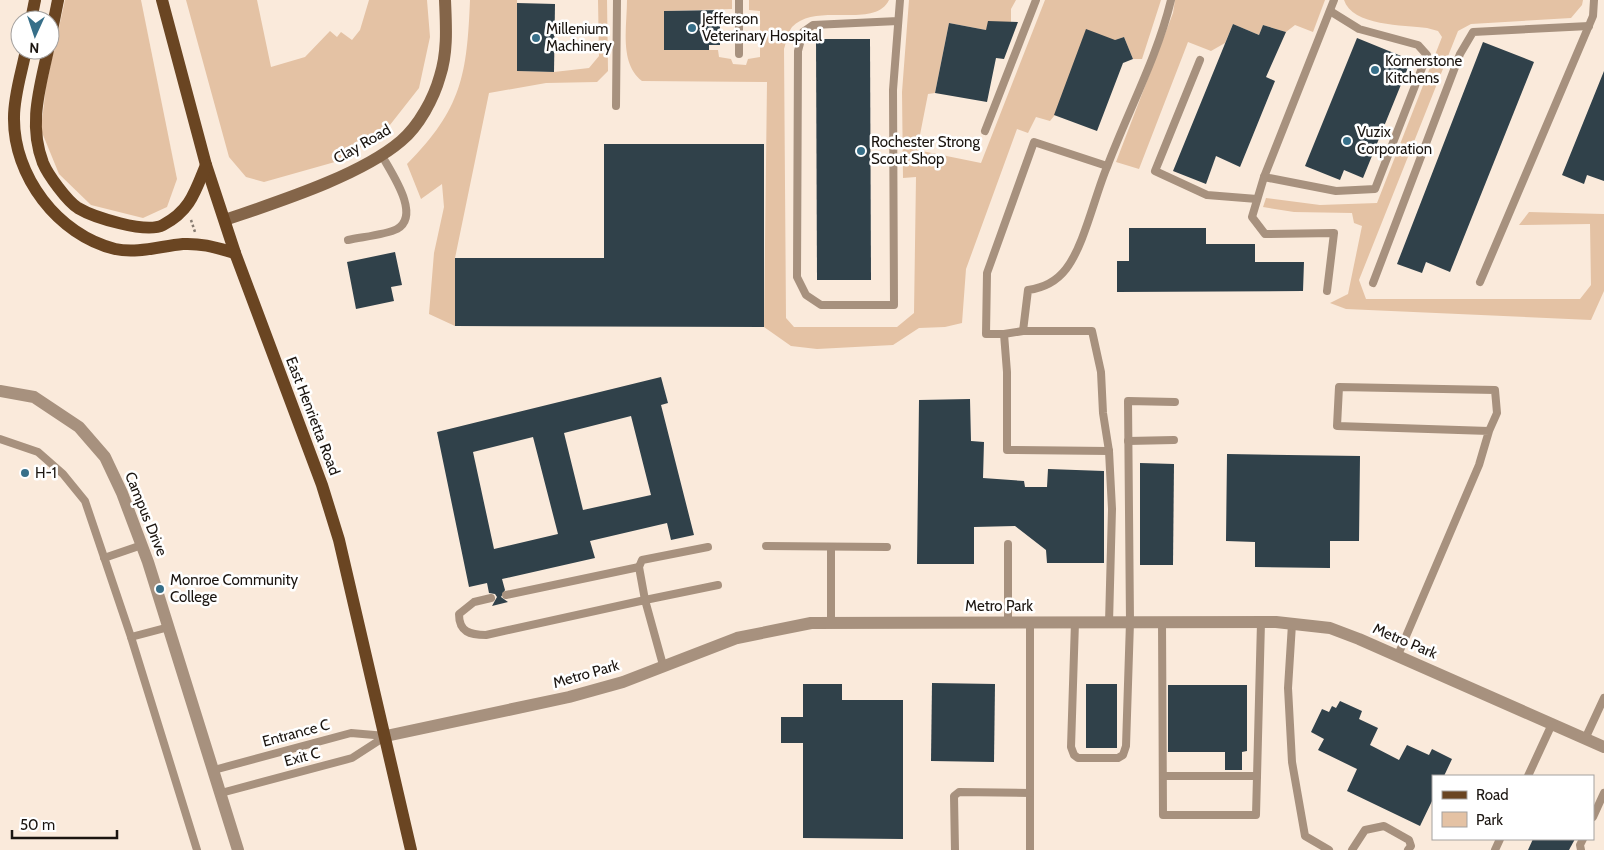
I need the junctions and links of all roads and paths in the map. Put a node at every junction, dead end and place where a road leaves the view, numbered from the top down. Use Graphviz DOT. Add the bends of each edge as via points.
graph roads {
  1 [pos="162,0"];
  2 [pos="445,0"];
  3 [pos="617,0"];
  4 [pos="739,0"];
  5 [pos="900,0"];
  6 [pos="1036,0"];
  7 [pos="1171,0"];
  8 [pos="1334,0"];
  9 [pos="1594,0"];
  10 [pos="1330,11"];
  11 [pos="898,21"];
  12 [pos="1589,26"];
  13 [pos="739,54"];
  14 [pos="24,60"];
  15 [pos="46,60"];
  16 [pos="1200,60"];
  17 [pos="616,106"];
  18 [pos="985,131"];
  19 [pos="381,154"];
  20 [pos="206,165"];
  21 [pos="1107,166"];
  22 [pos="1264,177"];
  23 [pos="1257,198"];
  24 [pos="191,219"];
  25 [pos="224,220"];
  26 [pos="195,233"];
  27 [pos="348,240"];
  28 [pos="235,253"];
  29 [pos="1480,282"];
  30 [pos="1373,283"];
  31 [pos="1327,291"];
  32 [pos="1023,331"];
  33 [pos="1004,334"];
  34 [pos="0,391"];
  35 [pos="1176,402"];
  36 [pos="1489,431"];
  37 [pos="0,439"];
  38 [pos="1174,440"];
  39 [pos="1128,441"];
  40 [pos="1110,451"];
  41 [pos="1008,544"];
  42 [pos="142,545"];
  43 [pos="766,546"];
  44 [pos="708,547"];
  45 [pos="831,547"];
  46 [pos="887,547"];
  47 [pos="104,558"];
  48 [pos="639,567"];
  49 [pos="718,585"];
  50 [pos="506,595"];
  51 [pos="491,598"];
  52 [pos="645,600"];
  53 [pos="1075,622"];
  54 [pos="1130,622"];
  55 [pos="1162,622"];
  56 [pos="1261,622"];
  57 [pos="831,623"];
  58 [pos="1008,623"];
  59 [pos="1030,623"];
  60 [pos="1109,623"];
  61 [pos="1292,624"];
  62 [pos="169,627"];
  63 [pos="132,637"];
  64 [pos="1398,655"];
  65 [pos="663,665"];
  66 [pos="1604,698"];
  67 [pos="1552,724"];
  68 [pos="386,736"];
  69 [pos="1585,739"];
  70 [pos="1604,747"];
  71 [pos="214,770"];
  72 [pos="1528,775"];
  73 [pos="1163,776"];
  74 [pos="1257,776"];
  75 [pos="1604,792"];
  76 [pos="221,793"];
  77 [pos="1030,793"];
  78 [pos="1594,815"];
  79 [pos="197,850"];
  80 [pos="238,850"];
  81 [pos="411,850"];
  82 [pos="955,850"];
  83 [pos="1030,850"];
  84 [pos="1329,850"];
  85 [pos="1352,850"];
  86 [pos="1408,850"];
  1 -- 20 [label="main road, East Henrietta Road"];
  2 -- 19 [label="street, Clay Road" via="446,50 440,77 418,123 402,141"];
  3 -- 17 [label="lane"];
  4 -- 13 [label="lane"];
  5 -- 11 [label="lane"];
  6 -- 18 [label="lane"];
  7 -- 21 [label="lane" via="1151,62"];
  8 -- 10 [label="lane"];
  9 -- 12 [label="lane"];
  10 -- 22 [label="lane"];
  10 -- 22 [label="lane" via="1359,28 1418,45 1427,55 1375,189 1336,191"];
  11 -- 11 [label="lane" via="893,90 894,305 821,305 806,295 797,277 800,42 803,32 813,24"];
  12 -- 29 [label="lane"];
  12 -- 30 [label="lane" via="1473,32 1460,54"];
  14 -- 28 [label="main road" via="14,117 19,152 29,179 47,205 78,233 116,249 204,244"];
  15 -- 20 [label="main road" via="35,118 37,142 51,176 77,208 135,227 160,226 192,200"];
  16 -- 23 [label="lane" via="1155,171 1207,195"];
  19 -- 25 [label="street, Clay Road" via="357,169"];
  19 -- 27 [label="lane" via="402,194 407,210 406,220 397,229"];
  20 -- 25 [label="main road, East Henrietta Road"];
  21 -- 32 [label="lane" via="1066,269 1045,287 1028,290"];
  21 -- 33 [label="lane" via="1034,142 987,273 986,334"];
  22 -- 23 [label="lane"];
  23 -- 31 [label="lane" via="1252,217 1265,234 1334,233"];
  24 -- 26 [label="path"];
  25 -- 28 [label="main road, East Henrietta Road"];
  28 -- 68 [label="main road, East Henrietta Road" via="322,485 339,540"];
  32 -- 33 [label="lane"];
  32 -- 40 [label="lane" via="1092,331 1101,372 1103,413"];
  33 -- 40 [label="lane" via="1007,450"];
  34 -- 42 [label="street, Campus Drive" via="34,397 79,427 105,457"];
  35 -- 39 [label="lane" via="1128,401"];
  36 -- 36 [label="lane" via="1337,426 1339,387 1495,390 1496,413"];
  36 -- 64 [label="lane" via="1478,465"];
  37 -- 47 [label="lane" via="38,452 63,474 85,501"];
  38 -- 39 [label="lane"];
  39 -- 54 [label="lane"];
  40 -- 60 [label="lane"];
  41 -- 58 [label="lane"];
  42 -- 47 [label="lane"];
  42 -- 62 [label="street, Campus Drive"];
  43 -- 45 [label="lane"];
  44 -- 48 [label="lane" via="642,560"];
  45 -- 46 [label="lane"];
  45 -- 57 [label="lane"];
  47 -- 63 [label="lane"];
  48 -- 50 [label="lane"];
  48 -- 52 [label="lane"];
  49 -- 52 [label="lane"];
  51 -- 52 [label="lane" via="474,602 459,614 459,623 464,631 486,635"];
  52 -- 65 [label="lane"];
  53 -- 54 [label="lane" via="1071,747 1078,758 1118,758 1123,755 1126,746"];
  53 -- 59 [label="street, Metro Park"];
  53 -- 60 [label="street, Metro Park"];
  54 -- 55 [label="street, Metro Park"];
  54 -- 60 [label="street, Metro Park"];
  55 -- 56 [label="street, Metro Park"];
  55 -- 73 [label="lane"];
  56 -- 61 [label="street, Metro Park"];
  56 -- 74 [label="lane"];
  57 -- 58 [label="street, Metro Park"];
  57 -- 65 [label="street, Metro Park" via="811,623 737,638"];
  58 -- 59 [label="street, Metro Park"];
  59 -- 77 [label="lane"];
  61 -- 64 [label="street, Metro Park" via="1330,628"];
  61 -- 84 [label="lane" via="1288,688 1292,762 1305,836"];
  62 -- 63 [label="lane"];
  62 -- 71 [label="street, Campus Drive"];
  63 -- 79 [label="lane"];
  64 -- 67 [label="street, Metro Park"];
  65 -- 68 [label="street, Metro Park" via="623,682 569,697"];
  66 -- 69 [label="lane"];
  67 -- 69 [label="street, Metro Park"];
  67 -- 72 [label="lane"];
  68 -- 71 [label="lane, Entrance C" via="351,733"];
  68 -- 76 [label="lane, Exit C" via="352,758"];
  68 -- 81 [label="main road, East Henrietta Road"];
  69 -- 70 [label="street, Metro Park"];
  71 -- 76 [label="street, Campus Drive"];
  73 -- 74 [label="lane"];
  73 -- 74 [label="lane" via="1163,815 1182,815 1256,814"];
  75 -- 78 [label="lane"];
  76 -- 80 [label="street, Campus Drive"];
  77 -- 82 [label="lane" via="959,792 954,796"];
  77 -- 83 [label="lane"];
  85 -- 86 [label="lane" via="1365,830 1384,826 1410,840"];
}
